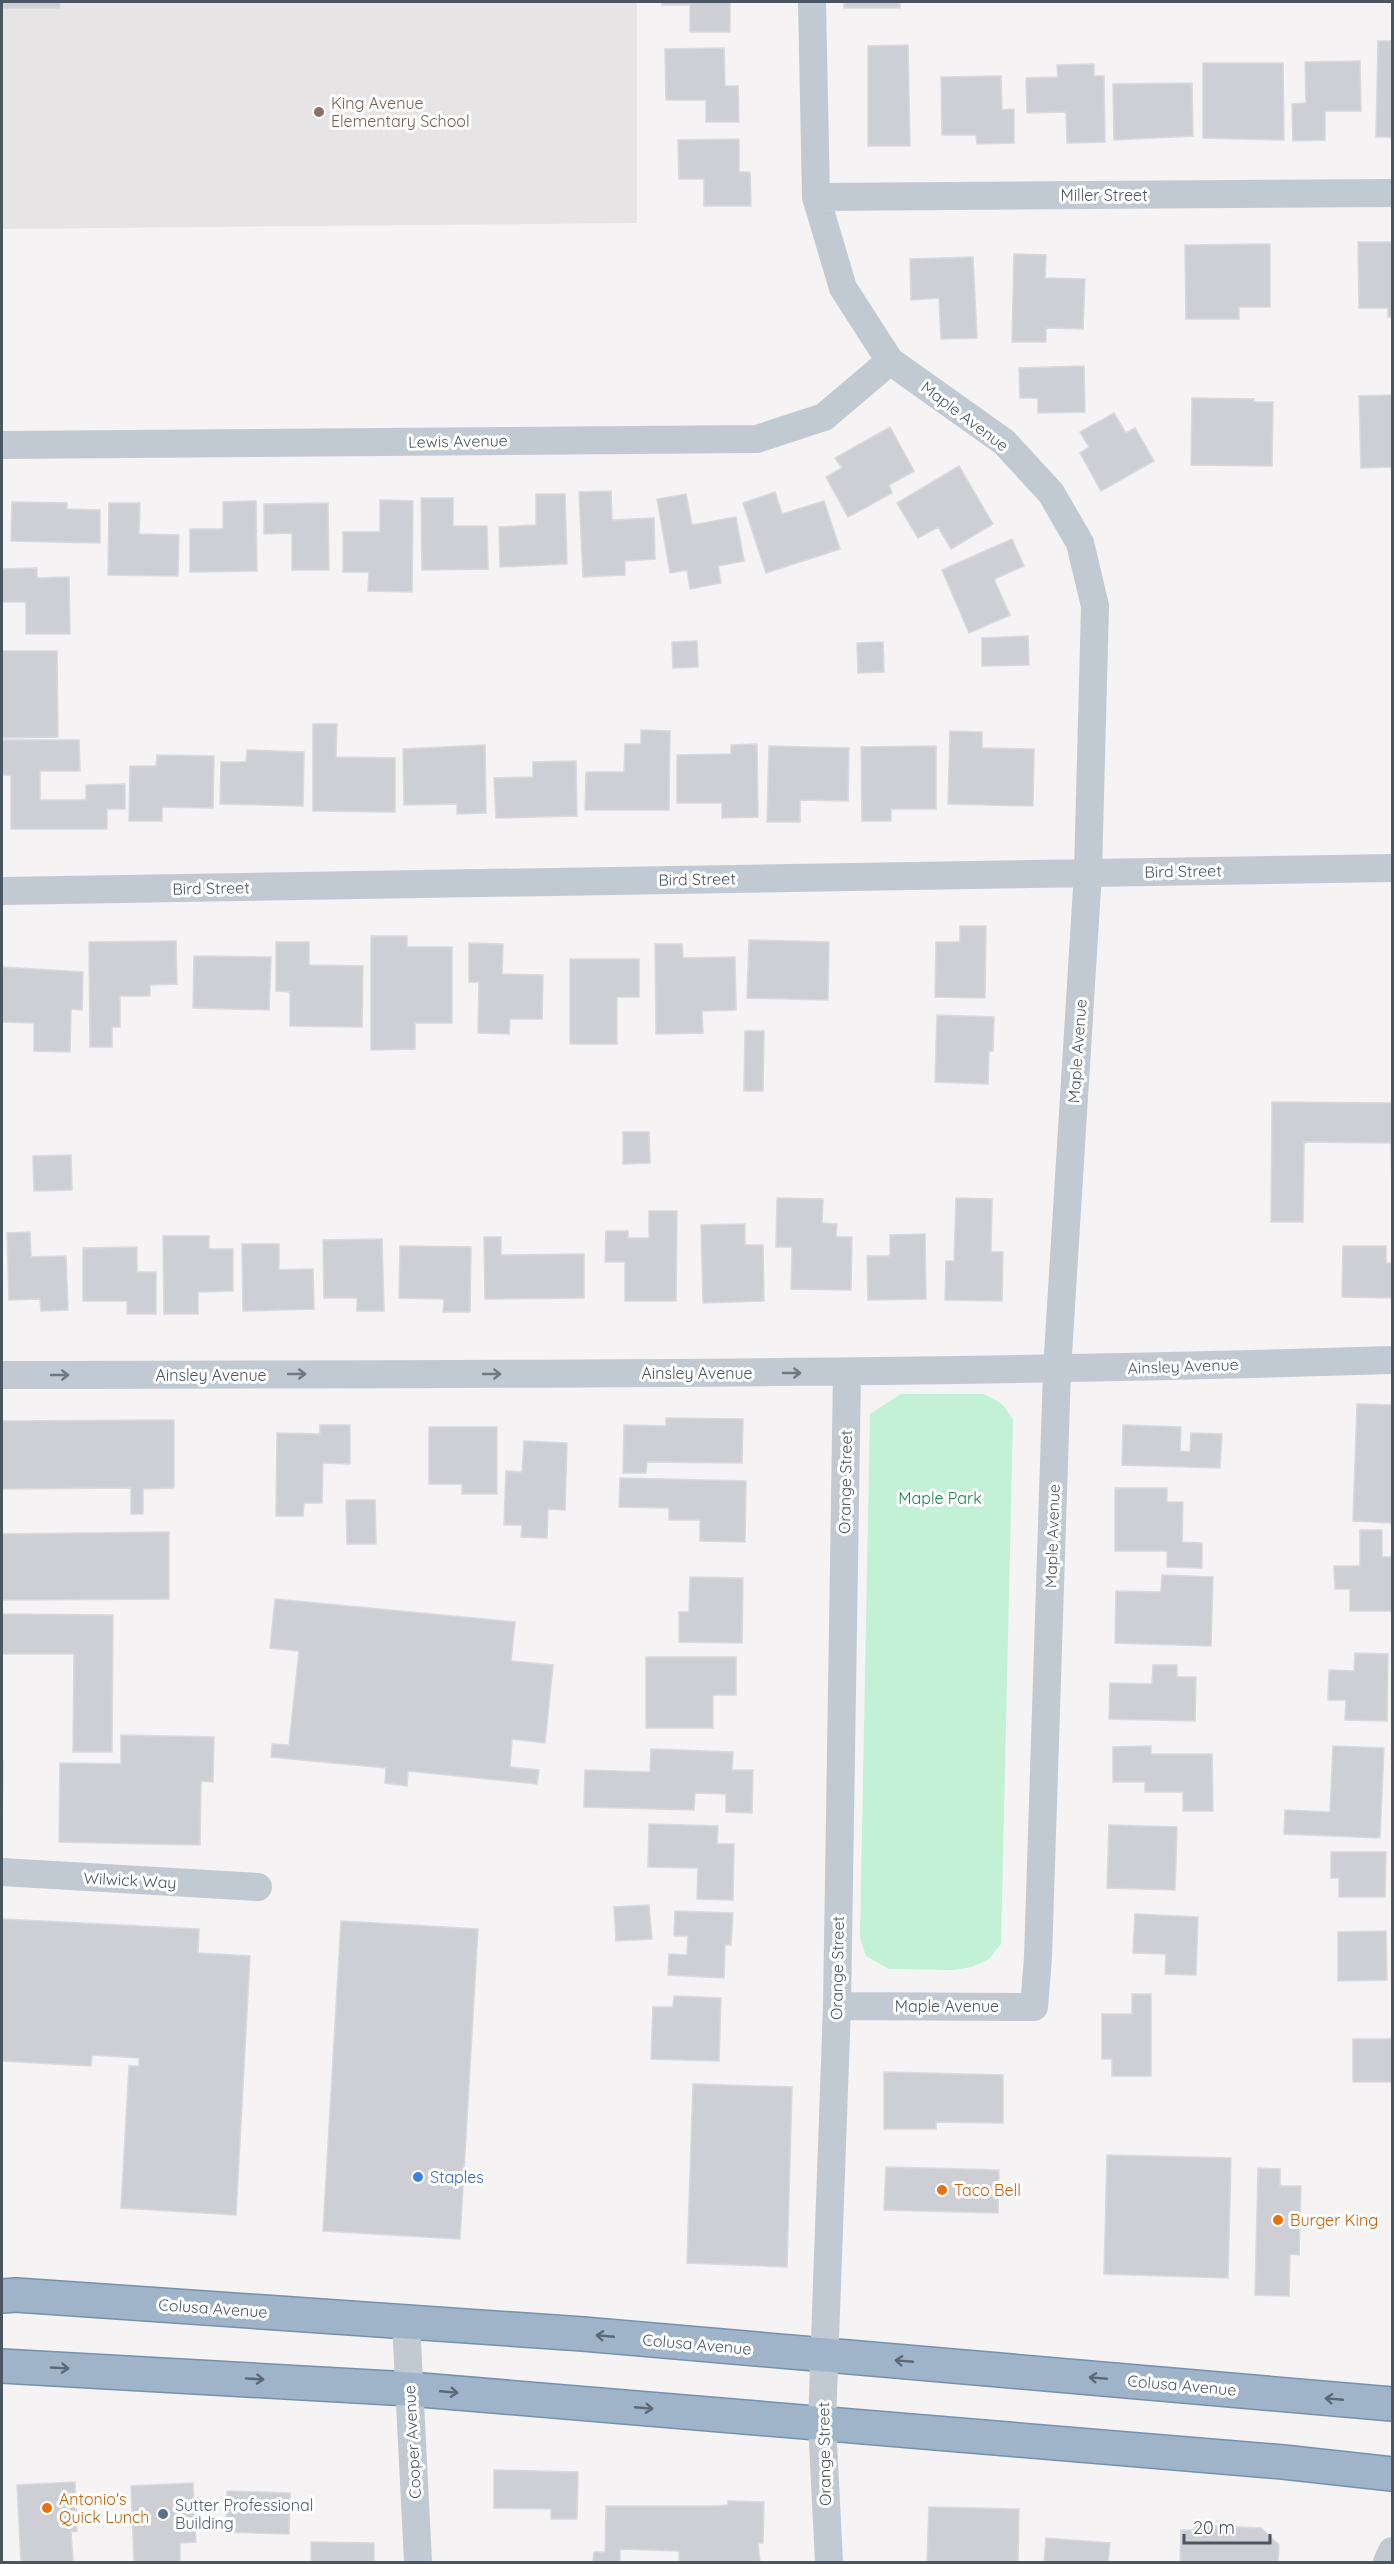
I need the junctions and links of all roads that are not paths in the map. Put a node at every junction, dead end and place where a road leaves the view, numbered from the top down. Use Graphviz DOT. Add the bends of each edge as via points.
graph roads {
  1 [pos="812,2"];
  2 [pos="1392,193"];
  3 [pos="816,196"];
  4 [pos="890,361"];
  5 [pos="2,445"];
  6 [pos="1392,868"];
  7 [pos="1088,872"];
  8 [pos="2,891"];
  9 [pos="1392,1360"];
  10 [pos="1057,1370"];
  11 [pos="846,1373"];
  12 [pos="2,1375"];
  13 [pos="2,1872"];
  14 [pos="258,1887"];
  15 [pos="837,2006"];
  16 [pos="2,2296"];
  17 [pos="406,2322"];
  18 [pos="823,2354"];
  19 [pos="2,2366"];
  20 [pos="409,2389"];
  21 [pos="1392,2404"];
  22 [pos="822,2423"];
  23 [pos="1392,2474"];
  24 [pos="1392,2552"];
  25 [pos="418,2562"];
  26 [pos="829,2562"];
  27 [pos="1387,2562"];
  1 -- 3 [label="street, Maple Avenue"];
  2 -- 3 [label="street, Miller Street"];
  3 -- 4 [label="street, Maple Avenue" via="843,288"];
  4 -- 5 [label="street, Lewis Avenue" via="824,417 757,439"];
  4 -- 7 [label="street, Maple Avenue" via="1004,442 1051,493 1080,543 1095,606"];
  6 -- 7 [label="street, Bird Street"];
  7 -- 8 [label="street, Bird Street"];
  7 -- 10 [label="street, Maple Avenue"];
  9 -- 10 [label="street, Ainsley Avenue"];
  10 -- 11 [label="street, Ainsley Avenue"];
  10 -- 15 [label="street, Maple Avenue" via="1034,2007"];
  12 -- 11 [label="street, Ainsley Avenue, one-way"];
  11 -- 15 [label="street, Orange Street"];
  13 -- 14 [label="street, Wilwick Way"];
  15 -- 18 [label="street, Orange Street"];
  16 -- 17 [label="highway, Colusa Avenue"];
  18 -- 17 [label="highway, Colusa Avenue, one-way"];
  17 -- 20 [label="street, Cooper Avenue"];
  21 -- 18 [label="highway, Colusa Avenue, one-way"];
  18 -- 22 [label="street, Orange Street"];
  19 -- 20 [label="highway, one-way"];
  20 -- 22 [label="highway, one-way"];
  20 -- 25 [label="street, Cooper Avenue"];
  22 -- 23 [label="highway"];
  22 -- 26 [label="street, Orange Street"];
  24 -- 27 [label="street"];
}
